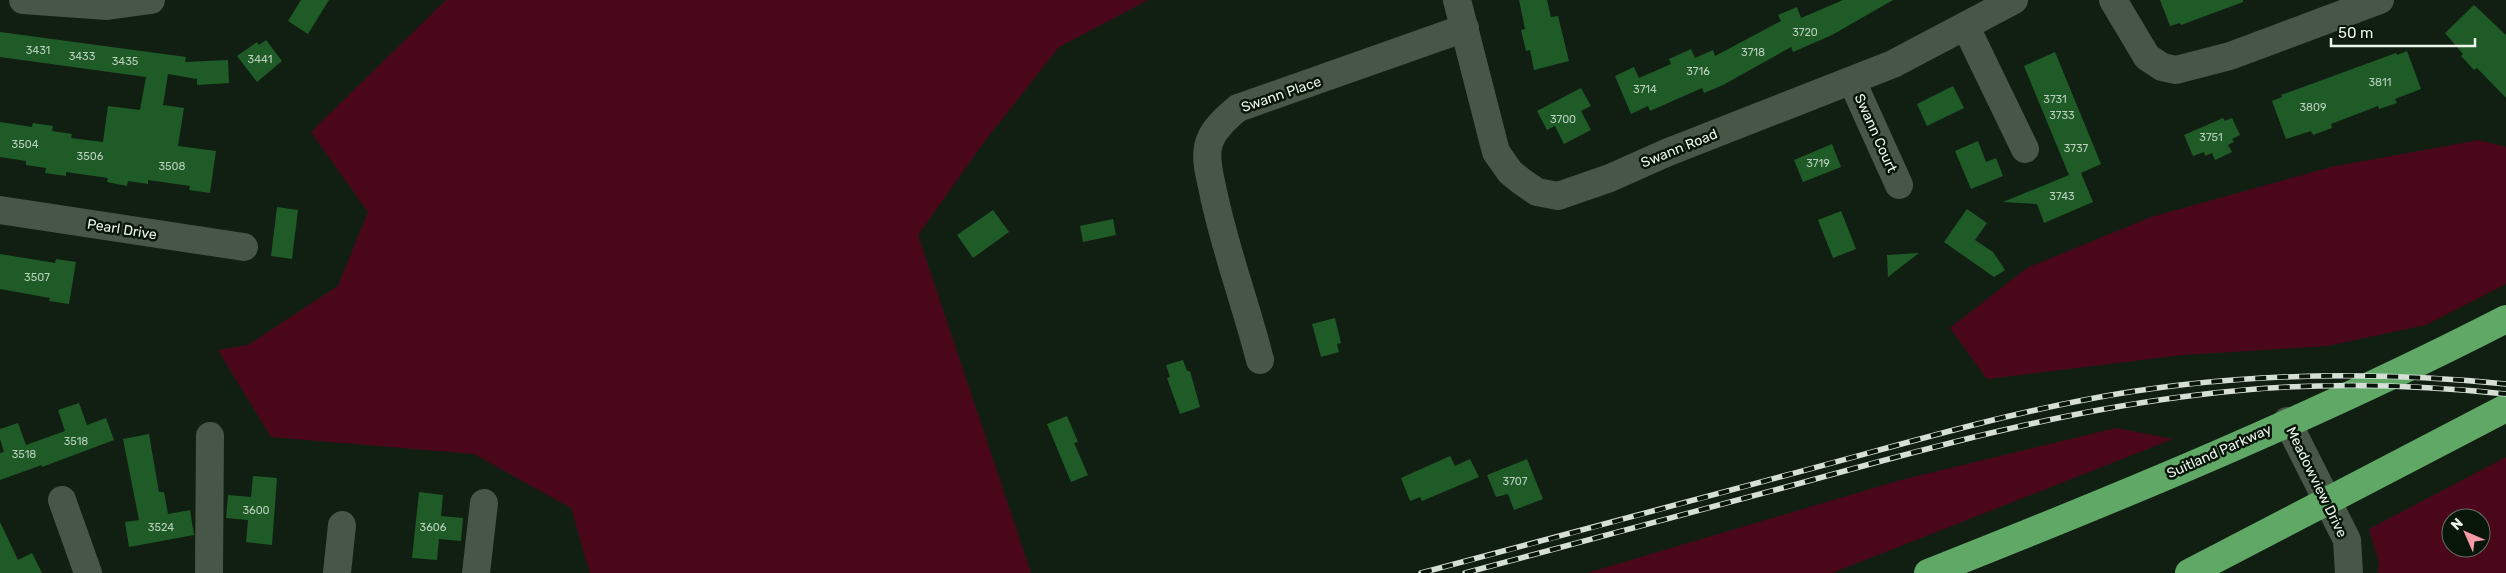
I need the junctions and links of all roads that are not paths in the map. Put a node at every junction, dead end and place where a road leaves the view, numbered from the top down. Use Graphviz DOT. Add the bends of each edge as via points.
graph roads {
  1 [pos="23,0"];
  2 [pos="151,0"];
  3 [pos="1458,0"];
  4 [pos="2014,0"];
  5 [pos="2113,0"];
  6 [pos="2380,0"];
  7 [pos="1966,27"];
  8 [pos="1465,28"];
  9 [pos="1852,81"];
  10 [pos="2025,149"];
  11 [pos="1899,185"];
  12 [pos="0,210"];
  13 [pos="244,248"];
  14 [pos="2506,319"];
  15 [pos="1260,360"];
  16 [pos="2506,408"];
  17 [pos="2288,421"];
  18 [pos="210,436"];
  19 [pos="62,500"];
  20 [pos="2327,502"];
  21 [pos="484,503"];
  22 [pos="342,525"];
  23 [pos="88,573"];
  24 [pos="209,573"];
  25 [pos="337,573"];
  26 [pos="476,573"];
  27 [pos="1928,573"];
  28 [pos="2188,573"];
  29 [pos="2350,573"];
  1 -- 2 [label="street" via="107,6"];
  3 -- 8 [label="street, Swann Road"];
  4 -- 7 [label="street, Swann Road"];
  5 -- 6 [label="street" via="2147,57 2162,67 2176,70 2230,56"];
  7 -- 9 [label="street, Swann Road"];
  7 -- 10 [label="street"];
  8 -- 9 [label="street, Swann Road" via="1496,152 1510,172 1546,195 1558,196 1610,178"];
  8 -- 15 [label="street, Swann Place" via="1238,108 1216,130 1208,146 1209,169 1222,232"];
  9 -- 11 [label="street, Swann Court"];
  12 -- 13 [label="street, Pearl Drive"];
  14 -- 17 [label="highway, Suitland Parkway"];
  16 -- 20 [label="highway"];
  17 -- 20 [label="street, Meadowview Drive"];
  17 -- 27 [label="highway, Suitland Parkway" via="2146,484"];
  18 -- 24 [label="street"];
  19 -- 23 [label="street"];
  20 -- 28 [label="highway"];
  20 -- 29 [label="street, Meadowview Drive" via="2347,540"];
  21 -- 26 [label="street"];
  22 -- 25 [label="street"];
}
